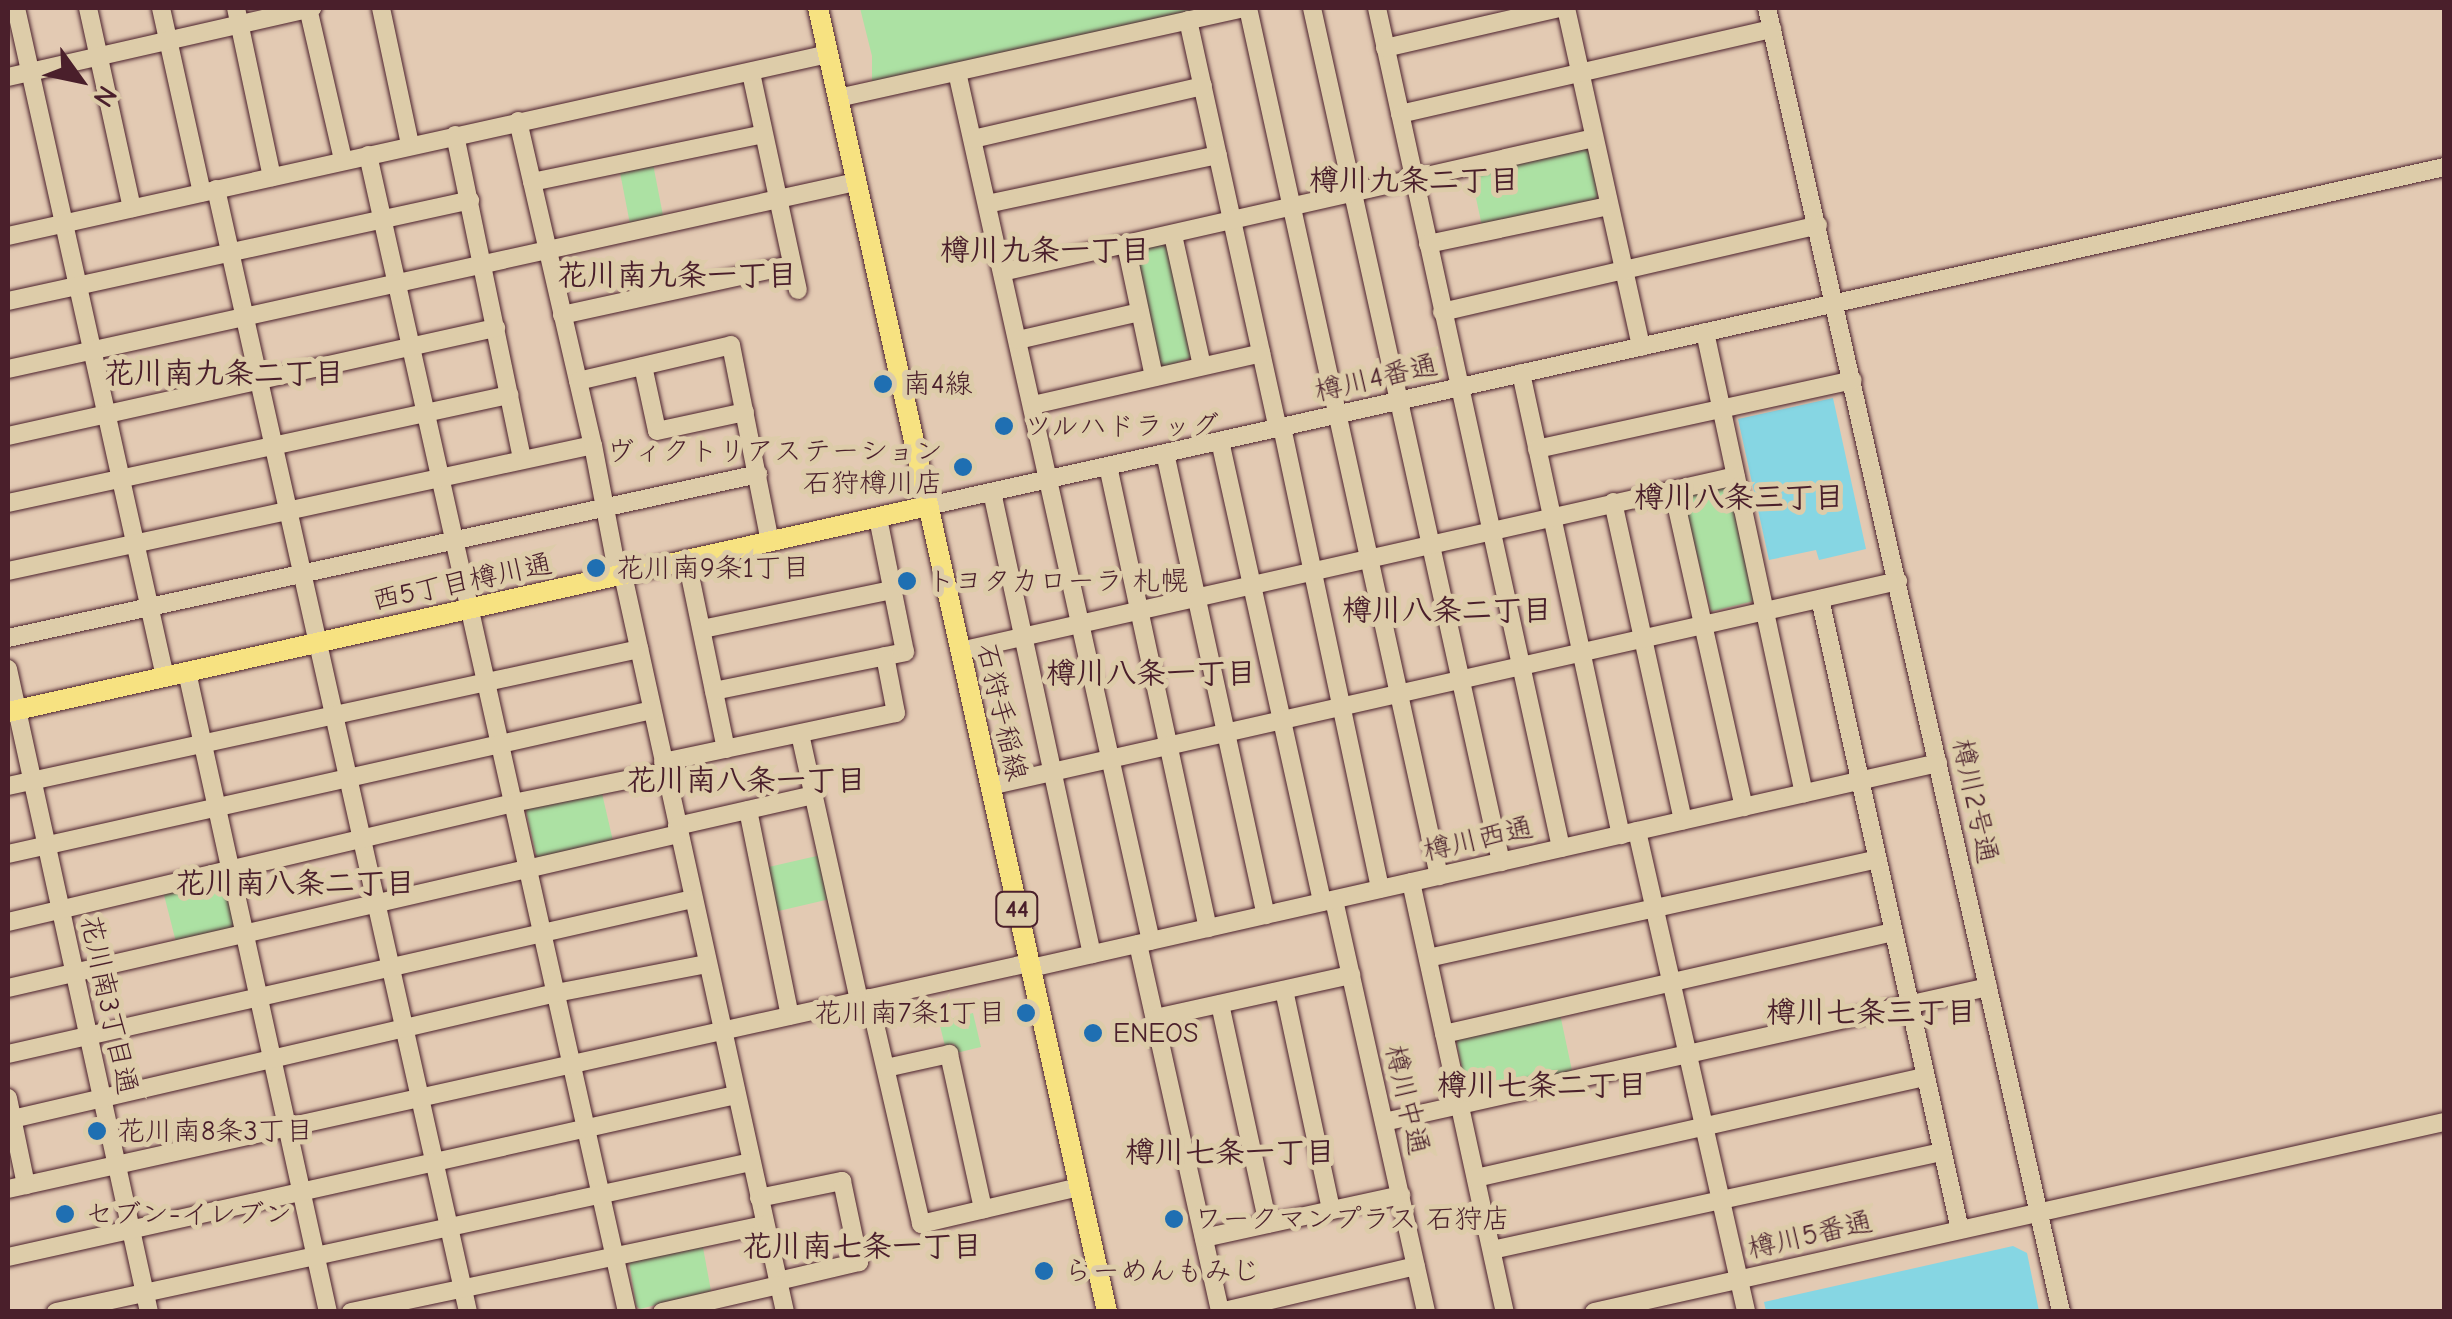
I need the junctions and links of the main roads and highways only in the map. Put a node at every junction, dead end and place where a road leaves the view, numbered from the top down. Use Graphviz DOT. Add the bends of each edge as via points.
graph roads {
  1 [pos="818,8"];
  2 [pos="928,506"];
  3 [pos="12,711"];
  4 [pos="1107,1312"];
  1 -- 2 [label="main road, 石狩手稲線 / 44"];
  2 -- 3 [label="main road, 西5丁目樽川通"];
  2 -- 4 [label="main road, 石狩手稲線 / 44"];
}
